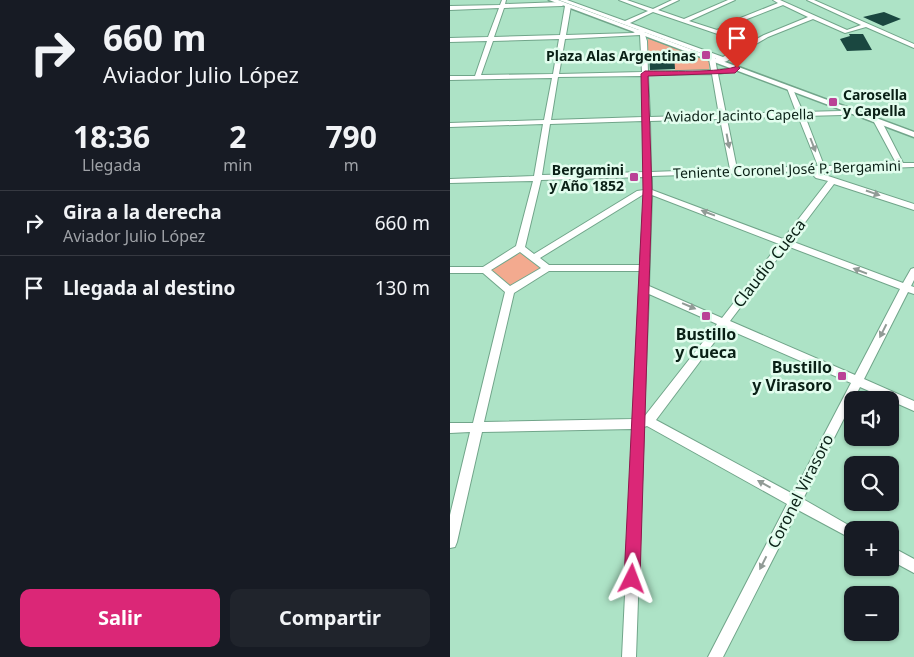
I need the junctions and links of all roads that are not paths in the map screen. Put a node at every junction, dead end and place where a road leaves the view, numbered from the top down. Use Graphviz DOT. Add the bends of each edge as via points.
graph roads {
  1 [pos="552,0"];
  2 [pos="623,0"];
  3 [pos="676,0"];
  4 [pos="732,0"];
  5 [pos="776,0"];
  6 [pos="810,0"];
  7 [pos="504,3"];
  8 [pos="564,3"];
  9 [pos="783,4"];
  10 [pos="450,8"];
  11 [pos="652,11"];
  12 [pos="812,17"];
  13 [pos="684,22"];
  14 [pos="626,23"];
  15 [pos="866,25"];
  16 [pos="640,33"];
  17 [pos="717,33"];
  18 [pos="563,38"];
  19 [pos="450,40"];
  20 [pos="490,40"];
  21 [pos="752,44"];
  22 [pos="914,46"];
  23 [pos="718,60"];
  24 [pos="737,68"];
  25 [pos="714,72"];
  26 [pos="645,74"];
  27 [pos="557,76"];
  28 [pos="450,78"];
  29 [pos="477,78"];
  30 [pos="790,88"];
  31 [pos="847,110"];
  32 [pos="801,114"];
  33 [pos="723,116"];
  34 [pos="646,118"];
  35 [pos="548,122"];
  36 [pos="878,122"];
  37 [pos="450,125"];
  38 [pos="914,135"];
  39 [pos="914,165"];
  40 [pos="901,166"];
  41 [pos="820,168"];
  42 [pos="734,171"];
  43 [pos="648,174"];
  44 [pos="537,178"];
  45 [pos="833,180"];
  46 [pos="450,181"];
  47 [pos="648,191"];
  48 [pos="914,207"];
  49 [pos="785,242"];
  50 [pos="520,248"];
  51 [pos="533,258"];
  52 [pos="547,268"];
  53 [pos="643,268"];
  54 [pos="450,270"];
  55 [pos="485,270"];
  56 [pos="914,272"];
  57 [pos="644,288"];
  58 [pos="910,290"];
  59 [pos="510,292"];
  60 [pos="724,321"];
  61 [pos="858,380"];
  62 [pos="639,406"];
  63 [pos="914,406"];
  64 [pos="657,409"];
  65 [pos="644,423"];
  66 [pos="450,428"];
  67 [pos="478,428"];
  68 [pos="795,501"];
  69 [pos="844,528"];
  70 [pos="450,542"];
  71 [pos="899,558"];
  72 [pos="914,566"];
  73 [pos="628,657"];
  74 [pos="715,657"];
  1 -- 8 [label="street"];
  2 -- 11 [label="street"];
  3 -- 11 [label="street"];
  4 -- 13 [label="street"];
  5 -- 9 [label="street"];
  6 -- 15 [label="street"];
  7 -- 8 [label="street"];
  7 -- 10 [label="street"];
  7 -- 20 [label="street"];
  8 -- 14 [label="street"];
  8 -- 16 [label="street"];
  8 -- 18 [label="street"];
  9 -- 12 [label="street"];
  9 -- 17 [label="street" via="740,20"];
  11 -- 13 [label="street"];
  11 -- 14 [label="street"];
  12 -- 15 [label="street" via="847,32"];
  12 -- 21 [label="street"];
  13 -- 17 [label="street"];
  14 -- 23 [label="street"];
  15 -- 22 [label="street"];
  16 -- 18 [label="street"];
  16 -- 23 [label="street"];
  16 -- 26 [label="street" via="644,41"];
  17 -- 21 [label="street"];
  18 -- 20 [label="street"];
  18 -- 27 [label="street"];
  19 -- 20 [label="street"];
  20 -- 29 [label="street"];
  21 -- 23 [label="street"];
  23 -- 24 [label="street"];
  23 -- 25 [label="street"];
  24 -- 25 [label="street"];
  24 -- 30 [label="street"];
  25 -- 26 [label="street"];
  25 -- 33 [label="street"];
  26 -- 27 [label="street"];
  26 -- 34 [label="street"];
  27 -- 29 [label="street"];
  27 -- 35 [label="street"];
  28 -- 29 [label="street"];
  30 -- 31 [label="street"];
  30 -- 32 [label="street"];
  31 -- 32 [label="street, Aviador Jacinto Capella" via="842,113"];
  31 -- 36 [label="street"];
  32 -- 33 [label="street, Aviador Jacinto Capella"];
  32 -- 41 [label="street, one-way"];
  33 -- 34 [label="street, Aviador Jacinto Capella"];
  33 -- 42 [label="street, one-way"];
  34 -- 35 [label="street, Aviador Jacinto Capella"];
  34 -- 43 [label="street"];
  35 -- 37 [label="street, Aviador Jacinto Capella"];
  35 -- 44 [label="street"];
  36 -- 38 [label="street"];
  36 -- 40 [label="street"];
  39 -- 40 [label="street, Teniente Coronel José P. Bergamini"];
  40 -- 41 [label="street, Teniente Coronel José P. Bergamini"];
  41 -- 42 [label="street, Teniente Coronel José P. Bergamini"];
  41 -- 45 [label="street" via="817,174"];
  42 -- 43 [label="street, Teniente Coronel José P. Bergamini"];
  43 -- 44 [label="street, Teniente Coronel José P. Bergamini"];
  43 -- 47 [label="street"];
  44 -- 46 [label="street, Teniente Coronel José P. Bergamini"];
  44 -- 50 [label="street"];
  45 -- 48 [label="street, one-way"];
  45 -- 49 [label="street, Claudio Cueca"];
  49 -- 47 [label="street, one-way"];
  47 -- 51 [label="street"];
  47 -- 53 [label="street"];
  58 -- 49 [label="street, one-way"];
  49 -- 60 [label="street, Claudio Cueca"];
  50 -- 51 [label="street"];
  50 -- 55 [label="street"];
  51 -- 52 [label="street"];
  52 -- 53 [label="street"];
  52 -- 59 [label="street"];
  53 -- 57 [label="street"];
  54 -- 55 [label="street"];
  55 -- 59 [label="street"];
  56 -- 58 [label="street, Coronel Virasoro"];
  57 -- 60 [label="street, one-way"];
  57 -- 62 [label="street"];
  58 -- 61 [label="street, Coronel Virasoro, one-way"];
  59 -- 67 [label="street"];
  60 -- 61 [label="street"];
  60 -- 64 [label="street, Claudio Cueca"];
  61 -- 63 [label="street"];
  61 -- 68 [label="street, Coronel Virasoro"];
  62 -- 64 [label="street" via="647,411"];
  62 -- 65 [label="street"];
  64 -- 65 [label="street, Claudio Cueca"];
  65 -- 67 [label="street"];
  68 -- 65 [label="street, one-way"];
  65 -- 73 [label="street"];
  66 -- 67 [label="street"];
  67 -- 70 [label="street"];
  68 -- 69 [label="street"];
  68 -- 74 [label="street, Coronel Virasoro, one-way"];
  71 -- 72 [label="street"];
}
